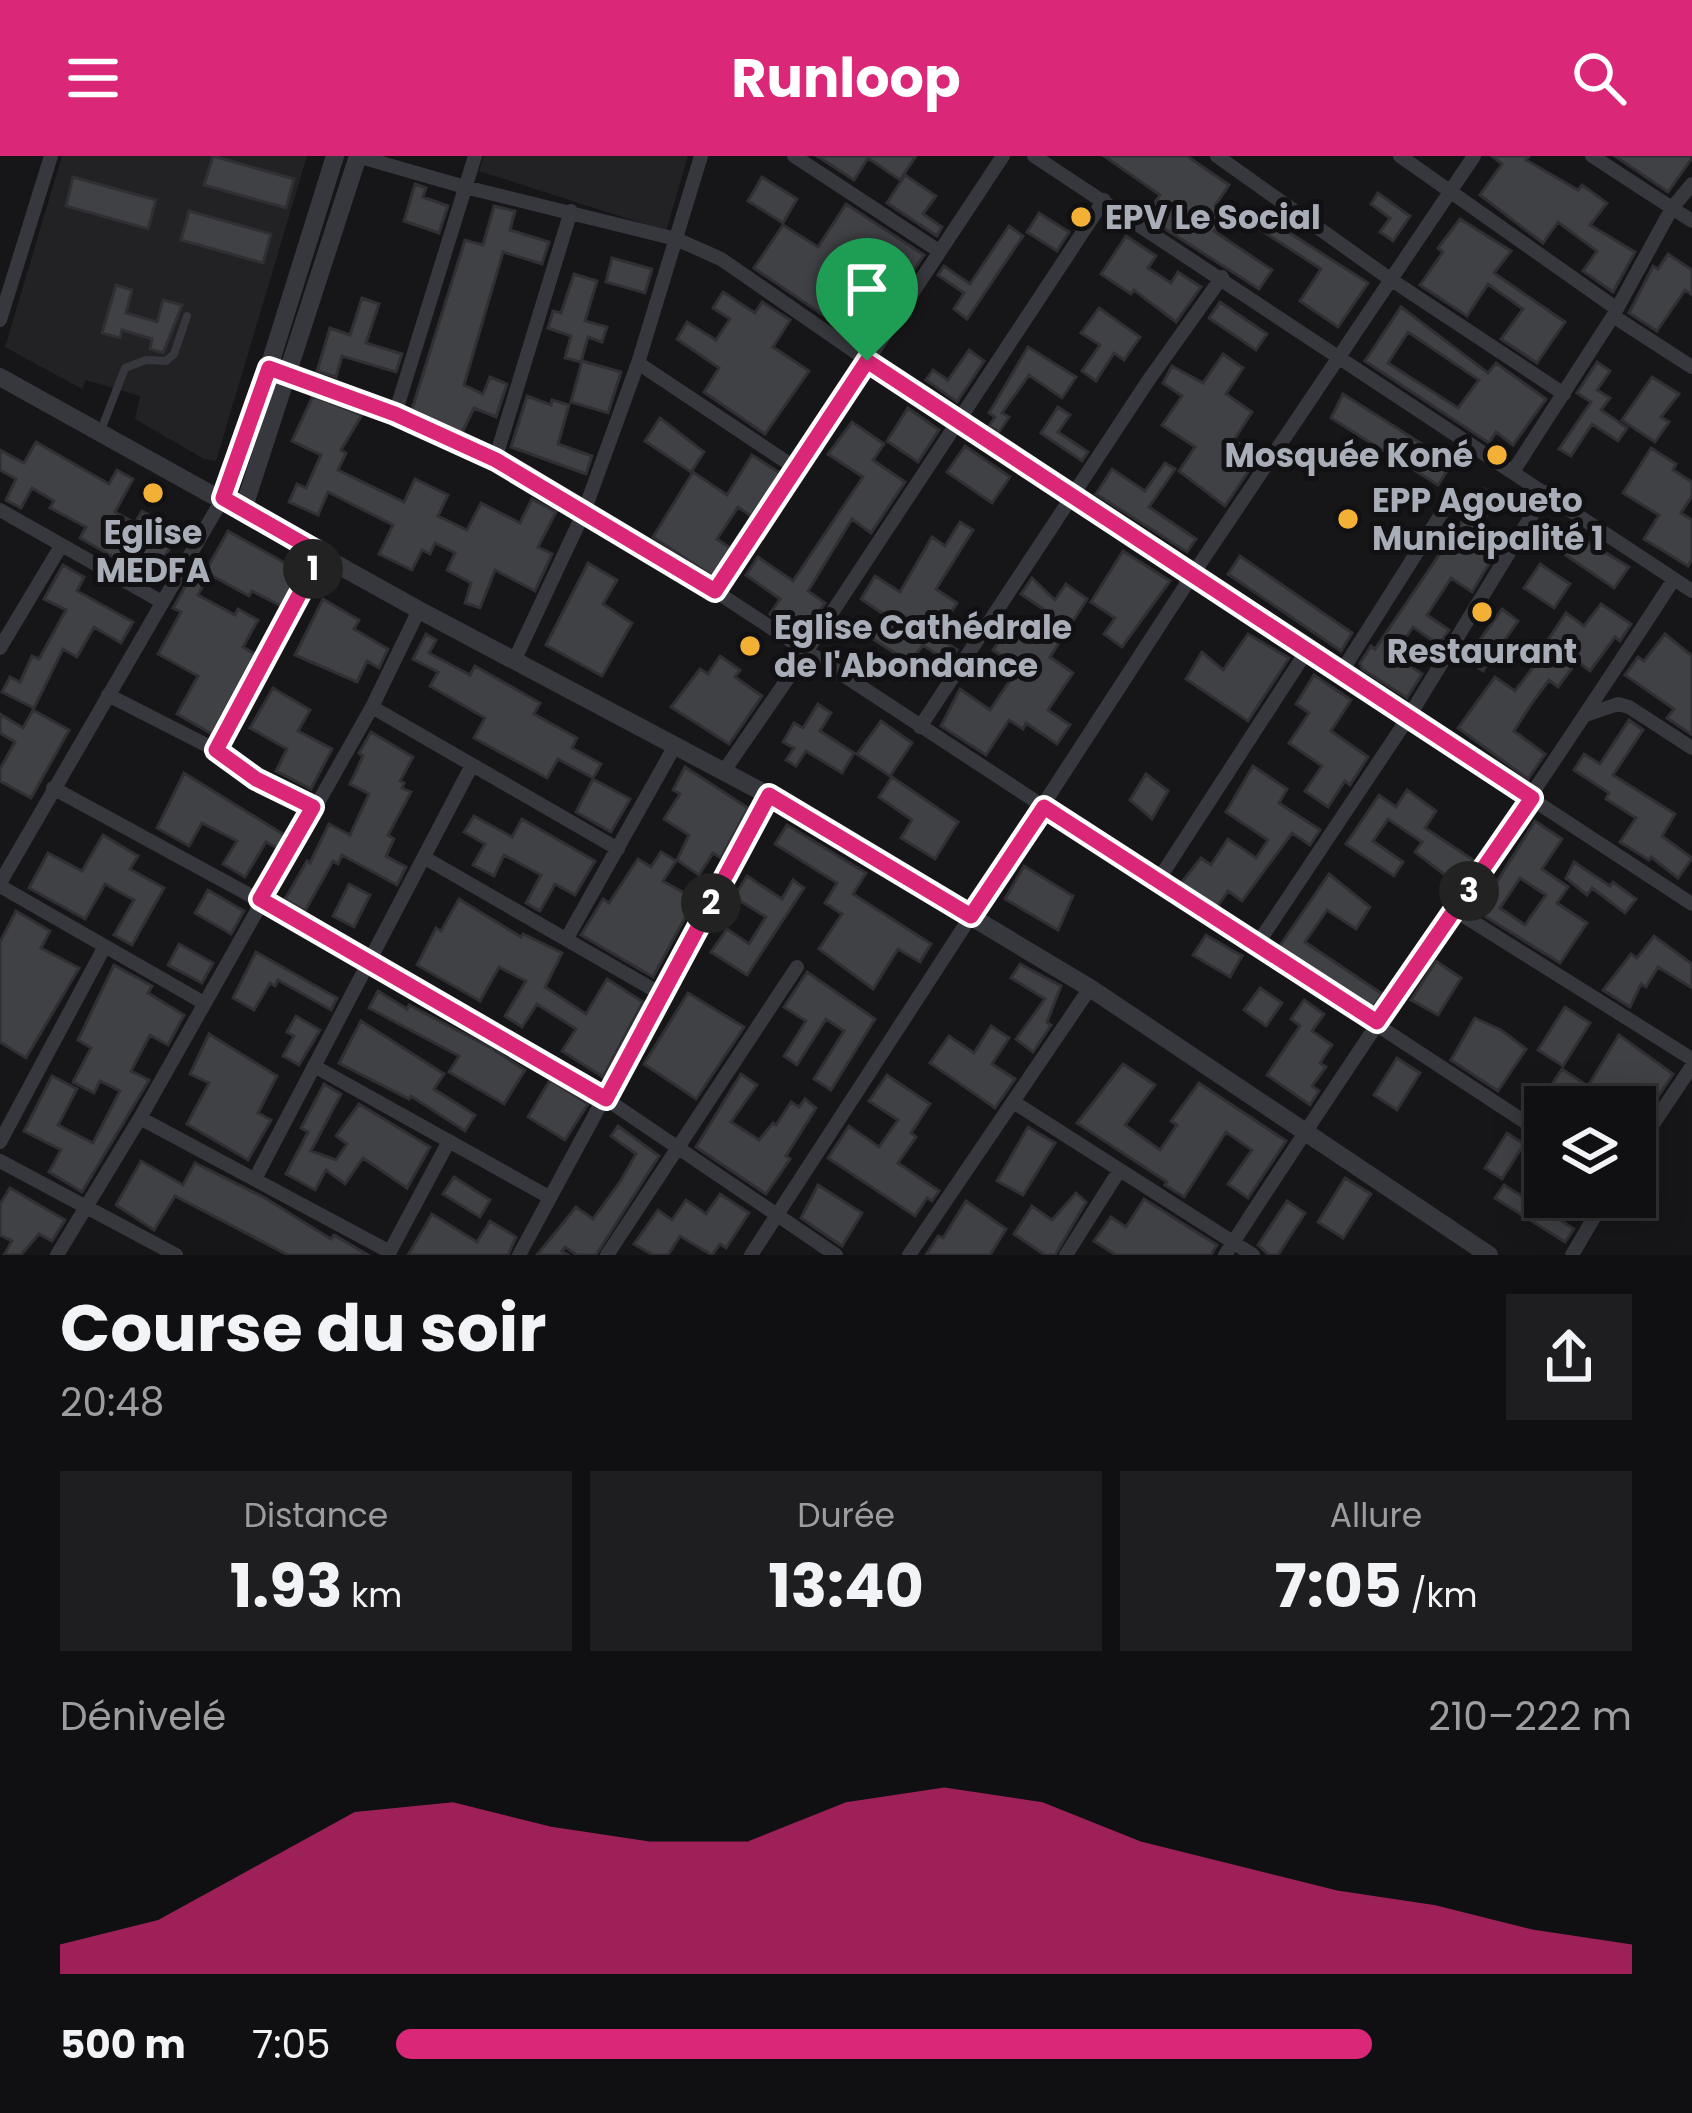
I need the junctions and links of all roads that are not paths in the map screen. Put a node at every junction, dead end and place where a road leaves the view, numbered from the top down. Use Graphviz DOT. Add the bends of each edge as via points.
graph roads {
  1 [pos="51,156"];
  2 [pos="335,156"];
  3 [pos="358,156"];
  4 [pos="475,156"];
  5 [pos="701,156"];
  6 [pos="794,156"];
  7 [pos="1004,156"];
  8 [pos="1034,156"];
  9 [pos="1217,156"];
  10 [pos="1400,156"];
  11 [pos="1474,156"];
  12 [pos="1592,156"];
  13 [pos="1692,184"];
  14 [pos="465,187"];
  15 [pos="1451,190"];
  16 [pos="1104,200"];
  17 [pos="1672,208"];
  18 [pos="571,211"];
  19 [pos="1692,221"];
  20 [pos="676,239"];
  21 [pos="940,251"];
  22 [pos="1222,277"];
  23 [pos="1390,279"];
  24 [pos="1616,313"];
  25 [pos="187,316"];
  26 [pos="0,320"];
  27 [pos="1337,355"];
  28 [pos="867,361"];
  29 [pos="638,363"];
  30 [pos="1692,367"];
  31 [pos="278,371"];
  32 [pos="0,377"];
  33 [pos="1564,394"];
  34 [pos="395,414"];
  35 [pos="958,423"];
  36 [pos="100,432"];
  37 [pos="496,460"];
  38 [pos="797,469"];
  39 [pos="1514,470"];
  40 [pos="1546,493"];
  41 [pos="1073,497"];
  42 [pos="223,498"];
  43 [pos="1450,500"];
  44 [pos="0,509"];
  45 [pos="243,510"];
  46 [pos="584,512"];
  47 [pos="61,545"];
  48 [pos="321,554"];
  49 [pos="1191,577"];
  50 [pos="1674,579"];
  51 [pos="715,591"];
  52 [pos="1692,591"];
  53 [pos="161,602"];
  54 [pos="418,610"];
  55 [pos="0,648"];
  56 [pos="806,652"];
  57 [pos="1306,652"];
  58 [pos="515,659"];
  59 [pos="1340,674"];
  60 [pos="108,695"];
  61 [pos="372,706"];
  62 [pos="1586,715"];
  63 [pos="1408,718"];
  64 [pos="920,727"];
  65 [pos="676,744"];
  66 [pos="1692,748"];
  67 [pos="216,750"];
  68 [pos="471,767"];
  69 [pos="724,771"];
  70 [pos="53,788"];
  71 [pos="769,795"];
  72 [pos="1532,798"];
  73 [pos="313,807"];
  74 [pos="1044,807"];
  75 [pos="618,849"];
  76 [pos="425,858"];
  77 [pos="1157,882"];
  78 [pos="0,885"];
  79 [pos="260,899"];
  80 [pos="1692,904"];
  81 [pos="1456,911"];
  82 [pos="971,916"];
  83 [pos="567,938"];
  84 [pos="105,946"];
  85 [pos="1256,946"];
  86 [pos="369,960"];
  87 [pos="797,968"];
  88 [pos="1090,988"];
  89 [pos="662,994"];
  90 [pos="204,1003"];
  91 [pos="1377,1022"];
  92 [pos="1692,1063"];
  93 [pos="314,1066"];
  94 [pos="606,1099"];
  95 [pos="1015,1102"];
  96 [pos="140,1118"];
  97 [pos="1656,1119"];
  98 [pos="1524,1121"];
  99 [pos="1305,1133"];
  100 [pos="449,1141"];
  101 [pos="0,1142"];
  102 [pos="677,1145"];
  103 [pos="0,1160"];
  104 [pos="1119,1171"];
  105 [pos="255,1179"];
  106 [pos="549,1197"];
  107 [pos="87,1206"];
  108 [pos="778,1217"];
  109 [pos="1594,1218"];
  110 [pos="1229,1249"];
  111 [pos="389,1253"];
  112 [pos="57,1255"];
  113 [pos="176,1255"];
  114 [pos="519,1255"];
  115 [pos="607,1255"];
  116 [pos="751,1255"];
  117 [pos="836,1255"];
  118 [pos="909,1255"];
  119 [pos="1066,1255"];
  120 [pos="1253,1255"];
  121 [pos="1490,1255"];
  122 [pos="1572,1255"];
  1 -- 26 [label="street"];
  2 -- 31 [label="street"];
  3 -- 14 [label="street"];
  3 -- 31 [label="street"];
  4 -- 14 [label="street"];
  5 -- 20 [label="street"];
  6 -- 21 [label="street"];
  7 -- 21 [label="street"];
  8 -- 16 [label="street"];
  9 -- 23 [label="street"];
  10 -- 15 [label="street"];
  11 -- 15 [label="street"];
  12 -- 17 [label="street"];
  13 -- 17 [label="street"];
  14 -- 18 [label="street"];
  14 -- 34 [label="street"];
  15 -- 23 [label="street"];
  15 -- 24 [label="street"];
  16 -- 22 [label="street"];
  16 -- 35 [label="street"];
  17 -- 19 [label="street"];
  17 -- 24 [label="street"];
  18 -- 20 [label="street"];
  18 -- 37 [label="street"];
  20 -- 28 [label="street" via="721,260"];
  20 -- 29 [label="street"];
  21 -- 28 [label="street"];
  22 -- 27 [label="street"];
  22 -- 41 [label="street"];
  23 -- 27 [label="street"];
  23 -- 33 [label="street"];
  24 -- 30 [label="street"];
  24 -- 33 [label="street"];
  25 -- 36 [label="lane" via="166,361 125,368"];
  27 -- 39 [label="street"];
  27 -- 49 [label="street"];
  28 -- 35 [label="street"];
  28 -- 38 [label="street"];
  29 -- 38 [label="street"];
  29 -- 46 [label="street"];
  31 -- 34 [label="street"];
  31 -- 42 [label="street"];
  31 -- 45 [label="street"];
  32 -- 36 [label="street"];
  33 -- 39 [label="street"];
  34 -- 37 [label="street"];
  35 -- 41 [label="street"];
  35 -- 56 [label="street"];
  36 -- 42 [label="street"];
  37 -- 46 [label="street"];
  38 -- 51 [label="street"];
  39 -- 40 [label="street"];
  40 -- 50 [label="street"];
  40 -- 63 [label="street"];
  41 -- 49 [label="street"];
  41 -- 64 [label="street"];
  42 -- 45 [label="street"];
  42 -- 53 [label="street"];
  43 -- 59 [label="street"];
  44 -- 47 [label="street"];
  45 -- 48 [label="street"];
  46 -- 51 [label="street"];
  46 -- 58 [label="street"];
  47 -- 53 [label="street"];
  47 -- 55 [label="street"];
  48 -- 54 [label="street"];
  48 -- 67 [label="street"];
  49 -- 57 [label="street"];
  49 -- 74 [label="street"];
  50 -- 52 [label="street"];
  50 -- 62 [label="street"];
  51 -- 56 [label="street"];
  53 -- 60 [label="street"];
  54 -- 58 [label="street"];
  54 -- 61 [label="street"];
  56 -- 64 [label="street"];
  56 -- 69 [label="street"];
  57 -- 59 [label="street"];
  57 -- 77 [label="street"];
  58 -- 65 [label="street"];
  59 -- 63 [label="street"];
  60 -- 67 [label="street"];
  60 -- 70 [label="street"];
  61 -- 68 [label="street"];
  61 -- 73 [label="street"];
  62 -- 66 [label="street" via="1629,706"];
  62 -- 72 [label="street"];
  63 -- 72 [label="street"];
  63 -- 85 [label="street"];
  64 -- 74 [label="street"];
  65 -- 69 [label="street"];
  65 -- 75 [label="street"];
  67 -- 73 [label="street"];
  68 -- 75 [label="street"];
  68 -- 76 [label="street"];
  69 -- 71 [label="street"];
  70 -- 78 [label="street"];
  70 -- 79 [label="street"];
  71 -- 82 [label="street"];
  71 -- 89 [label="street"];
  72 -- 80 [label="street"];
  72 -- 81 [label="street"];
  73 -- 79 [label="street"];
  74 -- 77 [label="street"];
  74 -- 82 [label="street"];
  75 -- 83 [label="street"];
  76 -- 83 [label="street"];
  76 -- 86 [label="street"];
  77 -- 85 [label="street"];
  78 -- 84 [label="street"];
  79 -- 86 [label="street"];
  79 -- 90 [label="street"];
  81 -- 91 [label="street"];
  81 -- 92 [label="street"];
  82 -- 88 [label="street"];
  82 -- 108 [label="street"];
  83 -- 89 [label="street"];
  84 -- 90 [label="street"];
  84 -- 101 [label="street"];
  85 -- 91 [label="street"];
  86 -- 93 [label="street"];
  86 -- 94 [label="street"];
  87 -- 102 [label="street"];
  88 -- 95 [label="street"];
  88 -- 99 [label="street"];
  89 -- 94 [label="street"];
  90 -- 96 [label="street"];
  91 -- 98 [label="street"];
  91 -- 99 [label="street"];
  92 -- 97 [label="street"];
  93 -- 100 [label="street"];
  93 -- 105 [label="street"];
  94 -- 102 [label="street"];
  94 -- 106 [label="street"];
  95 -- 104 [label="street"];
  95 -- 118 [label="street"];
  96 -- 105 [label="street"];
  96 -- 107 [label="street"];
  99 -- 110 [label="street"];
  99 -- 121 [label="street"];
  100 -- 106 [label="street"];
  100 -- 111 [label="street"];
  102 -- 108 [label="street"];
  102 -- 115 [label="street"];
  103 -- 107 [label="street"];
  104 -- 110 [label="street"];
  104 -- 119 [label="street"];
  105 -- 111 [label="street"];
  106 -- 114 [label="street"];
  107 -- 112 [label="street"];
  107 -- 113 [label="street"];
  108 -- 116 [label="street"];
  108 -- 117 [label="street"];
  109 -- 122 [label="street"];
  110 -- 120 [label="street"];
}
